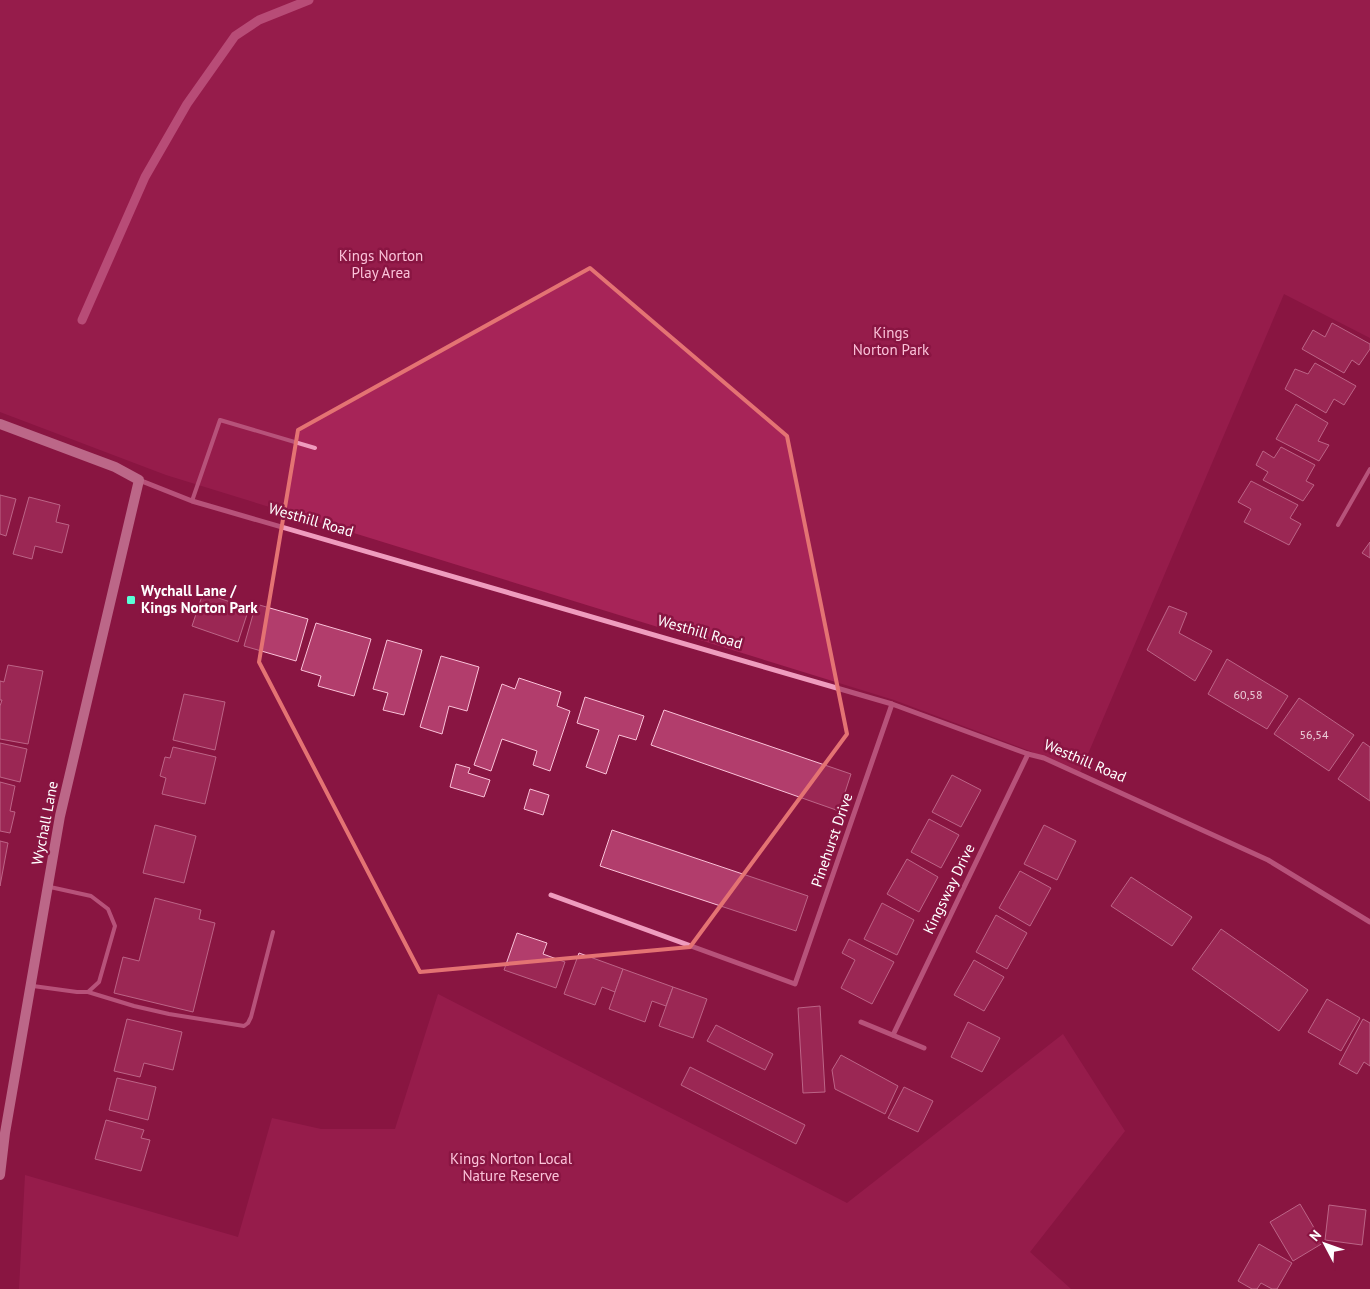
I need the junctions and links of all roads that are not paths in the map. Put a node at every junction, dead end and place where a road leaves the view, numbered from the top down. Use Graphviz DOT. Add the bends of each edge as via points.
graph roads {
  1 [pos="0,424"];
  2 [pos="315,448"];
  3 [pos="1370,469"];
  4 [pos="139,480"];
  5 [pos="192,501"];
  6 [pos="1338,525"];
  7 [pos="892,704"];
  8 [pos="1028,754"];
  9 [pos="48,887"];
  10 [pos="551,895"];
  11 [pos="1370,922"];
  12 [pos="273,932"];
  13 [pos="31,985"];
  14 [pos="88,992"];
  15 [pos="861,1022"];
  16 [pos="893,1035"];
  17 [pos="924,1048"];
  18 [pos="0,1175"];
  1 -- 4 [label="street, Westhill Road"];
  2 -- 5 [label="lane" via="220,420"];
  3 -- 6 [label="lane"];
  4 -- 5 [label="street, Westhill Road"];
  4 -- 9 [label="street, Wychall Lane" via="60,816"];
  5 -- 7 [label="street, Westhill Road"];
  7 -- 8 [label="street, Westhill Road"];
  7 -- 10 [label="street, Pinehurst Drive" via="795,984"];
  8 -- 11 [label="street, Westhill Road" via="1044,758 1268,860"];
  8 -- 16 [label="street, Kingsway Drive"];
  9 -- 13 [label="street, Wychall Lane"];
  9 -- 14 [label="lane" via="91,896 108,909 115,926 98,982"];
  12 -- 14 [label="lane" via="251,1017 244,1026 169,1014"];
  13 -- 14 [label="lane"];
  13 -- 18 [label="street, Wychall Lane"];
  15 -- 16 [label="street"];
  16 -- 17 [label="street"];
}
